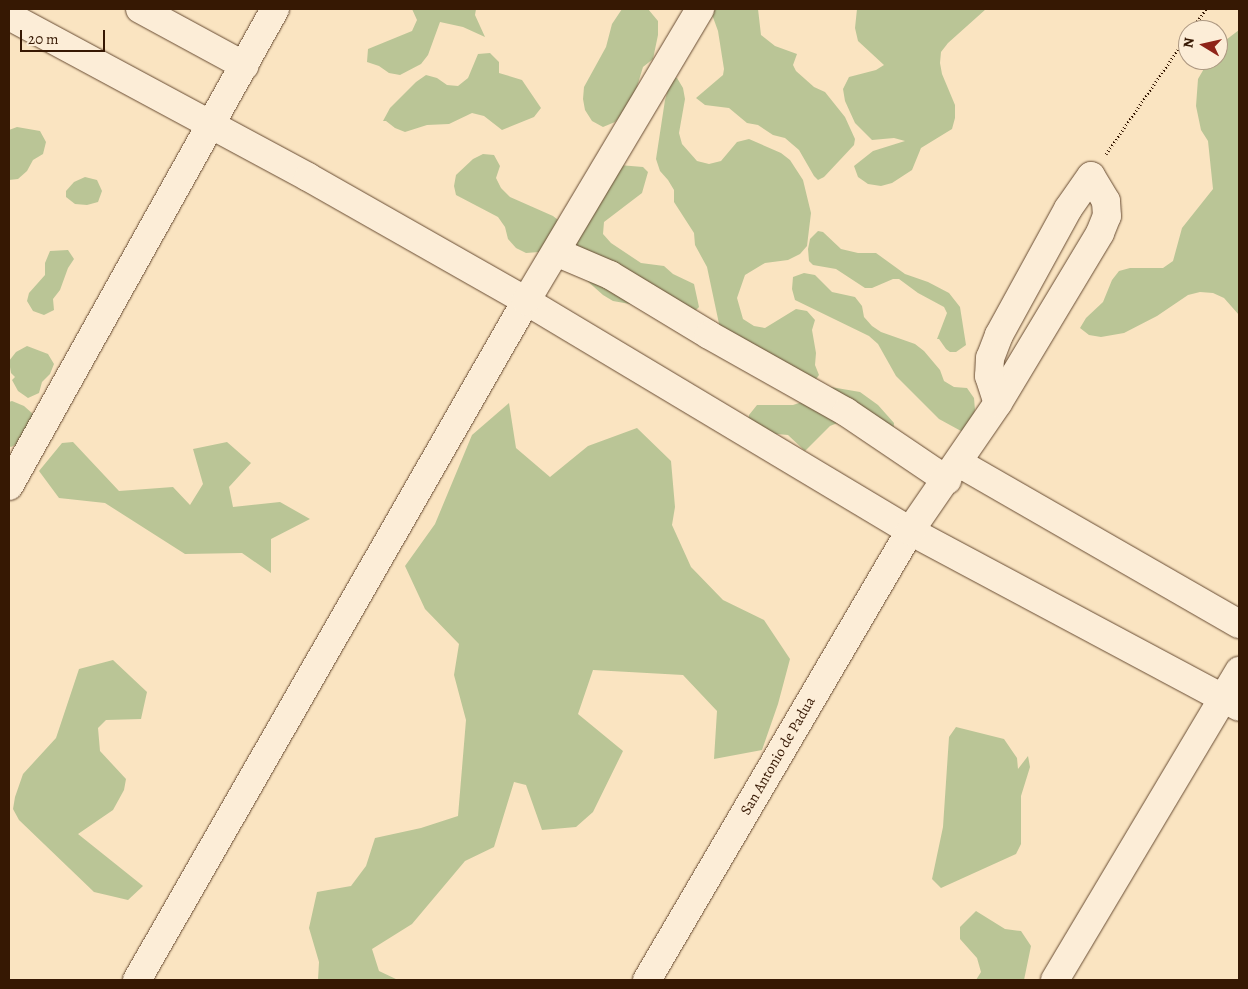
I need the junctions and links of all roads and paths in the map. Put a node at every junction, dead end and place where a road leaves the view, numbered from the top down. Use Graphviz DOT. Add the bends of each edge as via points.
graph roads {
  1 [pos="140,9"];
  2 [pos="276,9"];
  3 [pos="700,9"];
  4 [pos="1206,9"];
  5 [pos="9,16"];
  6 [pos="1198,20"];
  7 [pos="1178,50"];
  8 [pos="245,66"];
  9 [pos="211,125"];
  10 [pos="1091,176"];
  11 [pos="556,252"];
  12 [pos="526,302"];
  13 [pos="998,403"];
  14 [pos="953,472"];
  15 [pos="9,486"];
  16 [pos="910,531"];
  17 [pos="1239,624"];
  18 [pos="1239,671"];
  19 [pos="1231,703"];
  20 [pos="137,980"];
  21 [pos="647,980"];
  22 [pos="1055,980"];
  1 -- 8 [label="street"];
  2 -- 8 [label="street"];
  3 -- 11 [label="street"];
  4 -- 6 [label="path"];
  5 -- 9 [label="street"];
  7 -- 10 [label="path"];
  8 -- 9 [label="street"];
  9 -- 12 [label="street"];
  9 -- 15 [label="street"];
  10 -- 13 [label="street" via="1068,209 999,335 990,358 990,376"];
  10 -- 13 [label="street, San Antonio de Padua" via="1106,201 1107,216 1100,233"];
  11 -- 12 [label="street"];
  11 -- 14 [label="street" via="610,275"];
  12 -- 16 [label="street"];
  12 -- 20 [label="street"];
  13 -- 14 [label="street, San Antonio de Padua"];
  14 -- 16 [label="street, San Antonio de Padua"];
  14 -- 17 [label="street"];
  16 -- 19 [label="street"];
  16 -- 21 [label="street, San Antonio de Padua"];
  18 -- 19 [label="street"];
  19 -- 22 [label="street"];
}
